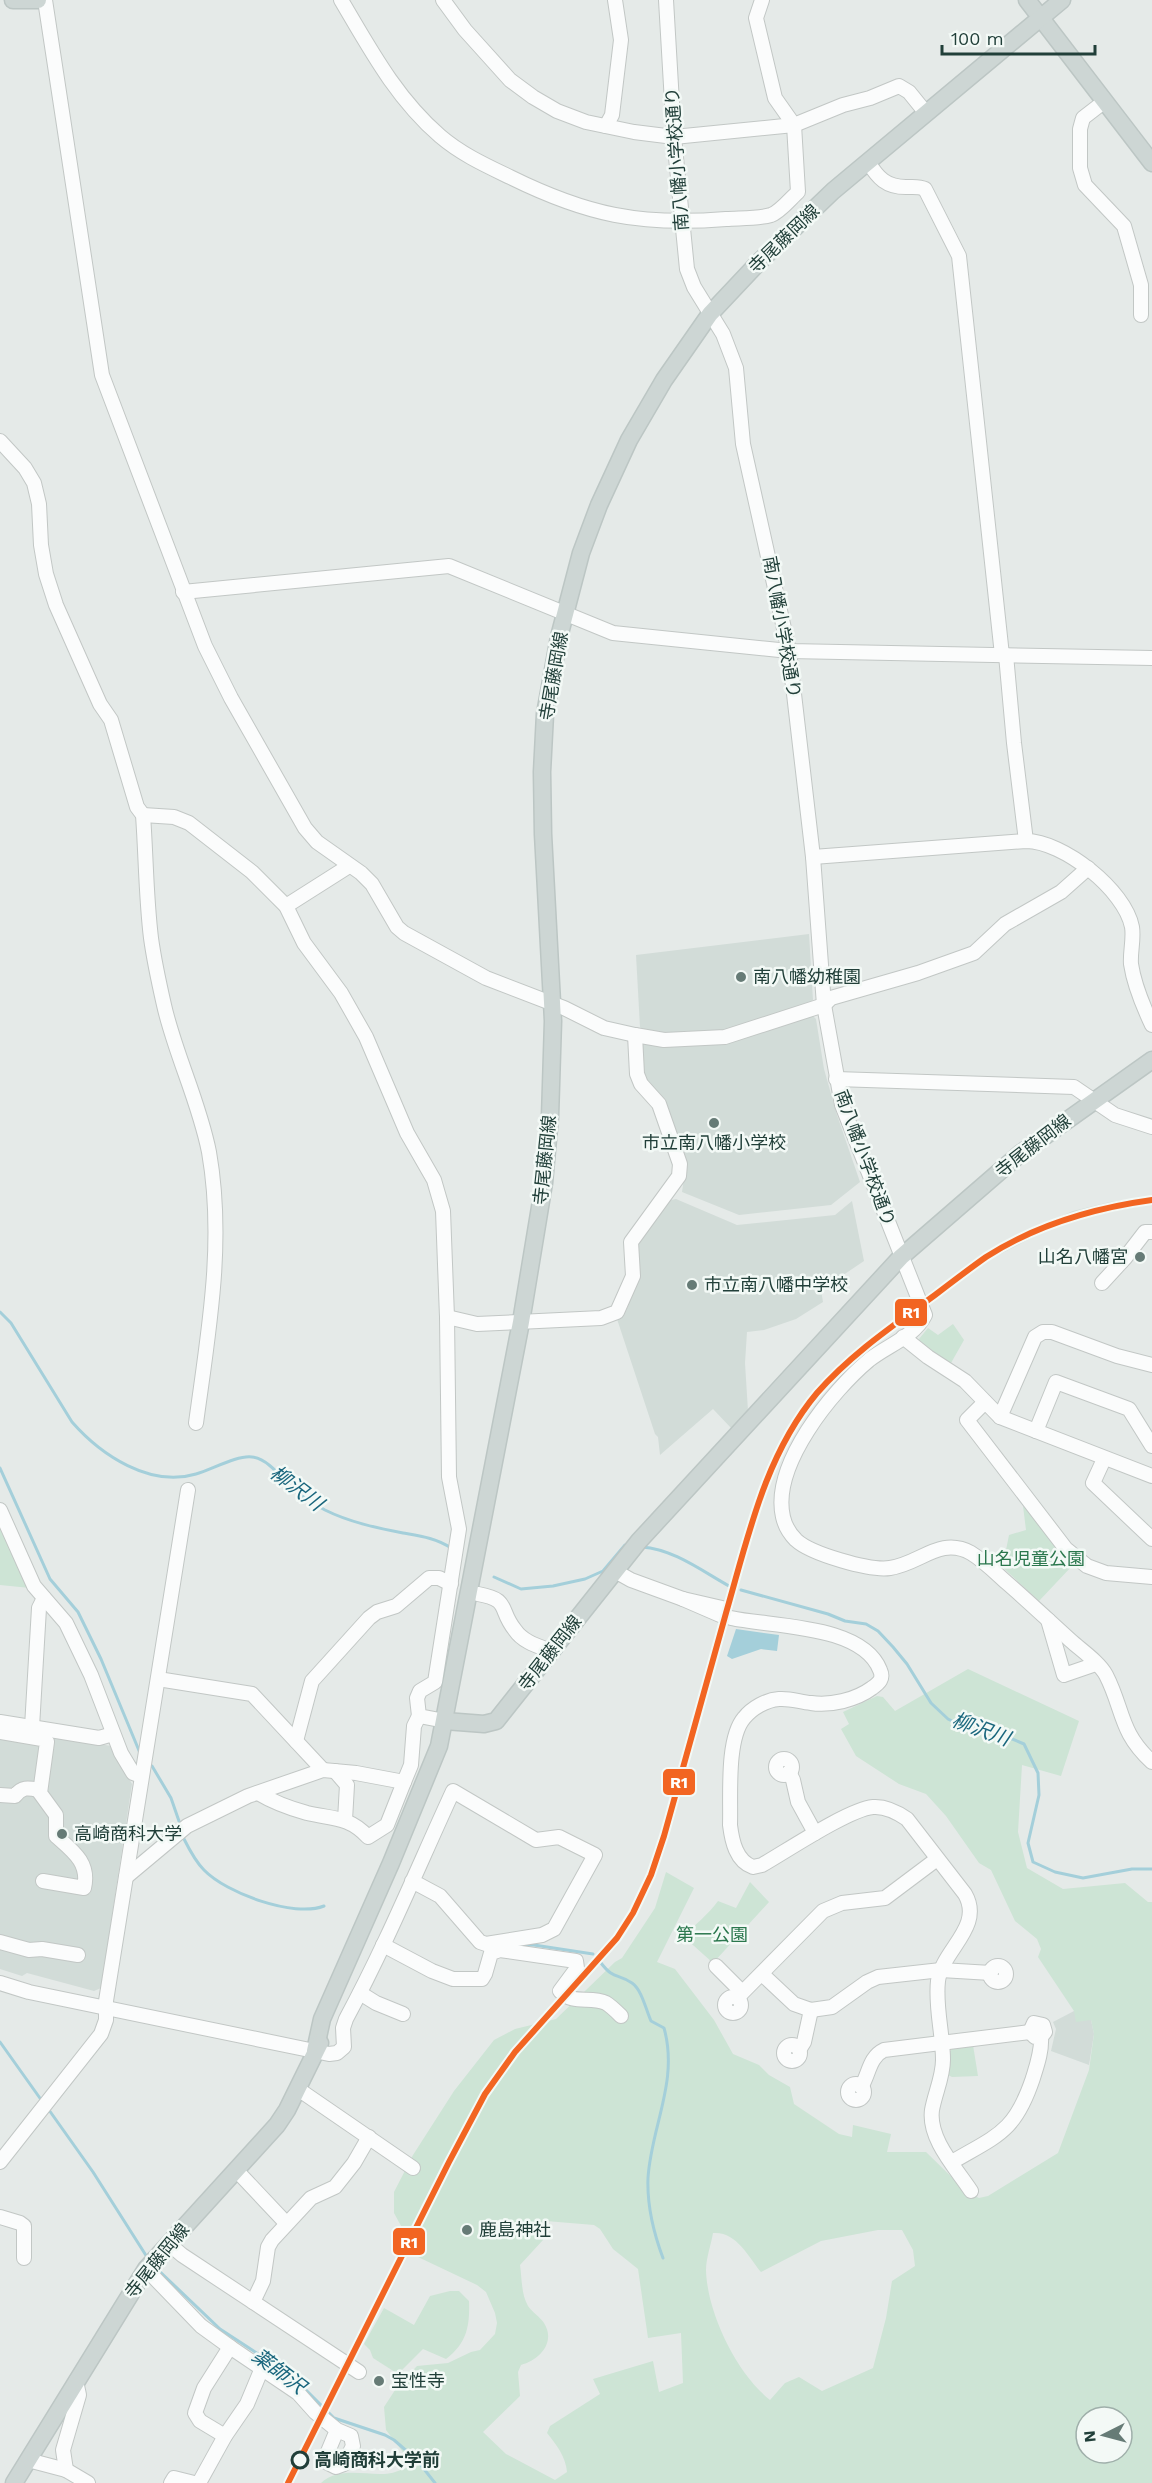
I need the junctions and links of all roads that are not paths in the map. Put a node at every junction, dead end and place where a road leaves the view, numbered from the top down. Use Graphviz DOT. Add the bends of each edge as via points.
graph roads {
  1 [pos="13,0"];
  2 [pos="38,0"];
  3 [pos="45,0"];
  4 [pos="341,0"];
  5 [pos="443,0"];
  6 [pos="615,0"];
  7 [pos="666,0"];
  8 [pos="762,0"];
  9 [pos="1027,0"];
  10 [pos="1062,0"];
  11 [pos="1042,16"];
  12 [pos="1105,101"];
  13 [pos="926,113"];
  14 [pos="794,125"];
  15 [pos="606,126"];
  16 [pos="674,137"];
  17 [pos="868,162"];
  18 [pos="1152,163"];
  19 [pos="681,223"];
  20 [pos="710,314"];
  21 [pos="1141,315"];
  22 [pos="0,441"];
  23 [pos="183,592"];
  24 [pos="565,613"];
  25 [pos="789,651"];
  26 [pos="1004,655"];
  27 [pos="1152,658"];
  28 [pos="143,815"];
  29 [pos="1026,841"];
  30 [pos="813,857"];
  31 [pos="349,866"];
  32 [pos="1088,868"];
  33 [pos="286,906"];
  34 [pos="553,1004"];
  35 [pos="824,1005"];
  36 [pos="1152,1025"];
  37 [pos="635,1035"];
  38 [pos="1152,1060"];
  39 [pos="836,1079"];
  40 [pos="1094,1099"];
  41 [pos="1152,1127"];
  42 [pos="1152,1232"];
  43 [pos="901,1257"];
  44 [pos="1102,1283"];
  45 [pos="447,1317"];
  46 [pos="521,1322"];
  47 [pos="903,1337"];
  48 [pos="1152,1365"];
  49 [pos="985,1402"];
  50 [pos="1000,1417"];
  51 [pos="196,1424"];
  52 [pos="1036,1431"];
  53 [pos="1152,1446"];
  54 [pos="1104,1459"];
  55 [pos="1152,1476"];
  56 [pos="188,1490"];
  57 [pos="0,1510"];
  58 [pos="480,1539"];
  59 [pos="1152,1539"];
  60 [pos="615,1571"];
  61 [pos="1152,1577"];
  62 [pos="451,1584"];
  63 [pos="478,1594"];
  64 [pos="44,1598"];
  65 [pos="1048,1620"];
  66 [pos="551,1651"];
  67 [pos="1096,1664"];
  68 [pos="158,1679"];
  69 [pos="419,1716"];
  70 [pos="449,1721"];
  71 [pos="0,1722"];
  72 [pos="32,1727"];
  73 [pos="0,1732"];
  74 [pos="113,1734"];
  75 [pos="296,1741"];
  76 [pos="1152,1762"];
  77 [pos="329,1770"];
  78 [pos="789,1772"];
  79 [pos="141,1776"];
  80 [pos="404,1782"];
  81 [pos="40,1790"];
  82 [pos="258,1793"];
  83 [pos="0,1795"];
  84 [pos="345,1820"];
  85 [pos="814,1833"];
  86 [pos="937,1859"];
  87 [pos="126,1877"];
  88 [pos="43,1881"];
  89 [pos="412,1881"];
  90 [pos="0,1942"];
  91 [pos="383,1945"];
  92 [pos="499,1947"];
  93 [pos="78,1954"];
  94 [pos="716,1966"];
  95 [pos="941,1970"];
  96 [pos="991,1973"];
  97 [pos="762,1974"];
  98 [pos="0,1983"];
  99 [pos="360,1993"];
  100 [pos="105,2008"];
  101 [pos="811,2010"];
  102 [pos="403,2014"];
  103 [pos="621,2016"];
  104 [pos="942,2044"];
  105 [pos="799,2050"];
  106 [pos="315,2051"];
  107 [pos="861,2087"];
  108 [pos="298,2089"];
  109 [pos="369,2137"];
  110 [pos="0,2162"];
  111 [pos="952,2162"];
  112 [pos="413,2168"];
  113 [pos="237,2171"];
  114 [pos="971,2191"];
  115 [pos="0,2217"];
  116 [pos="286,2223"];
  117 [pos="168,2243"];
  118 [pos="24,2258"];
  119 [pos="146,2269"];
  120 [pos="253,2302"];
  121 [pos="230,2347"];
  122 [pos="261,2368"];
  123 [pos="359,2372"];
  124 [pos="76,2381"];
  125 [pos="337,2430"];
  126 [pos="225,2436"];
  127 [pos="28,2460"];
  128 [pos="66,2470"];
  129 [pos="14,2483"];
  130 [pos="88,2483"];
  131 [pos="171,2483"];
  132 [pos="194,2483"];
  133 [pos="199,2483"];
  1 -- 2 [label="main road"];
  3 -- 23 [label="street" via="102,375"];
  4 -- 19 [label="street" via="398,92 459,151 533,189 585,209"];
  5 -- 15 [label="street" via="510,80 557,111"];
  6 -- 15 [label="street" via="621,40 612,115"];
  7 -- 16 [label="street, 南八幡小学校通り"];
  8 -- 14 [label="street" via="756,18 769,80 775,98"];
  9 -- 11 [label="main road"];
  10 -- 11 [label="main road, 寺尾藤岡線"];
  11 -- 12 [label="main road"];
  11 -- 13 [label="main road, 寺尾藤岡線"];
  12 -- 18 [label="main road"];
  12 -- 21 [label="street" via="1083,118 1080,168 1085,185 1124,226 1141,285"];
  13 -- 14 [label="street" via="899,86"];
  13 -- 17 [label="main road, 寺尾藤岡線"];
  14 -- 16 [label="street"];
  14 -- 19 [label="street" via="798,192 773,215"];
  15 -- 16 [label="street"];
  16 -- 19 [label="street, 南八幡小学校通り"];
  17 -- 20 [label="main road, 寺尾藤岡線" via="759,262"];
  17 -- 26 [label="street" via="885,184 925,189 957,249"];
  19 -- 20 [label="street, 南八幡小学校通り" via="687,269"];
  20 -- 24 [label="main road, 寺尾藤岡線" via="664,380 629,441 581,553"];
  20 -- 25 [label="street, 南八幡小学校通り" via="731,350 736,368 743,444"];
  22 -- 28 [label="street" via="34,483 45,574 100,704 111,720 137,807"];
  23 -- 24 [label="street" via="448,566"];
  23 -- 31 [label="street" via="231,698 305,828"];
  24 -- 25 [label="street" via="613,633"];
  24 -- 34 [label="main road, 寺尾藤岡線" via="545,714 542,772"];
  25 -- 26 [label="street"];
  25 -- 30 [label="street, 南八幡小学校通り"];
  26 -- 27 [label="street"];
  26 -- 29 [label="street"];
  28 -- 33 [label="street" via="174,817 189,823 252,872"];
  28 -- 51 [label="street" via="151,938 165,1007 209,1153 213,1192 214,1279"];
  29 -- 30 [label="street"];
  29 -- 32 [label="street" via="1053,846"];
  30 -- 35 [label="street, 南八幡小学校通り"];
  31 -- 33 [label="street"];
  31 -- 34 [label="street" via="372,884 404,933 486,978"];
  32 -- 35 [label="street" via="1061,892 1005,924 974,953 831,998"];
  32 -- 36 [label="street" via="1118,898 1132,926 1131,963"];
  33 -- 45 [label="street" via="304,943 341,993 366,1037 407,1133 434,1180 443,1211"];
  34 -- 37 [label="street" via="604,1028"];
  34 -- 46 [label="main road, 寺尾藤岡線" via="544,1184"];
  35 -- 37 [label="street" via="725,1037 664,1040"];
  35 -- 39 [label="street, 南八幡小学校通り"];
  37 -- 46 [label="street" via="637,1074 659,1104 680,1164 679,1176 631,1242 633,1276 617,1312 602,1318"];
  38 -- 40 [label="main road, 寺尾藤岡線"];
  39 -- 40 [label="street" via="1074,1087"];
  39 -- 43 [label="street, 南八幡小学校通り" via="842,1105"];
  40 -- 41 [label="street" via="1115,1115"];
  40 -- 43 [label="main road, 寺尾藤岡線" via="1021,1153"];
  42 -- 44 [label="street" via="1145,1232"];
  43 -- 47 [label="street, 南八幡小学校通り" via="924,1315 915,1330"];
  43 -- 60 [label="main road, 寺尾藤岡線"];
  45 -- 46 [label="street" via="477,1324"];
  45 -- 62 [label="street" via="449,1477 459,1529"];
  46 -- 58 [label="main road, 寺尾藤岡線"];
  47 -- 49 [label="street" via="964,1381"];
  47 -- 65 [label="street" via="845,1381 805,1437 781,1495 789,1532 809,1548 877,1569 903,1565 941,1548 957,1547 982,1560"];
  48 -- 50 [label="street" via="1043,1332 1035,1337"];
  49 -- 50 [label="street"];
  49 -- 61 [label="street" via="967,1420 1087,1566 1106,1573"];
  50 -- 52 [label="street"];
  52 -- 53 [label="street" via="1056,1382 1129,1409"];
  52 -- 54 [label="street"];
  54 -- 55 [label="street"];
  54 -- 59 [label="street" via="1093,1483"];
  56 -- 68 [label="street"];
  57 -- 64 [label="street" via="30,1579"];
  58 -- 63 [label="main road, 寺尾藤岡線"];
  58 -- 70 [label="main road, 寺尾藤岡線"];
  60 -- 66 [label="main road, 寺尾藤岡線"];
  60 -- 85 [label="street" via="726,1613 844,1638 871,1657 882,1677 869,1691 819,1703 788,1698 770,1700 754,1709 736,1729 730,1825 741,1860 753,1867 762,1865"];
  62 -- 69 [label="street" via="435,1682 417,1698"];
  62 -- 75 [label="street" via="429,1578 396,1605 369,1618 312,1681"];
  63 -- 66 [label="street" via="501,1602 515,1632 525,1641"];
  63 -- 70 [label="main road, 寺尾藤岡線"];
  64 -- 72 [label="street" via="39,1608"];
  64 -- 74 [label="street" via="66,1623"];
  65 -- 67 [label="street"];
  65 -- 67 [label="street" via="1064,1675"];
  66 -- 70 [label="main road, 寺尾藤岡線" via="496,1721"];
  67 -- 76 [label="street" via="1105,1673 1127,1733"];
  68 -- 75 [label="street" via="252,1694"];
  68 -- 79 [label="street"];
  69 -- 70 [label="street"];
  69 -- 80 [label="street" via="414,1726 411,1765"];
  70 -- 106 [label="main road, 寺尾藤岡線" via="322,2019"];
  71 -- 72 [label="street"];
  72 -- 74 [label="street" via="99,1738"];
  73 -- 81 [label="street" via="45,1740"];
  74 -- 79 [label="street" via="130,1769"];
  75 -- 77 [label="street"];
  77 -- 80 [label="street"];
  77 -- 82 [label="street"];
  77 -- 84 [label="street" via="347,1785"];
  78 -- 85 [label="street" via="798,1802"];
  79 -- 87 [label="street"];
  80 -- 84 [label="street" via="387,1825 368,1837 358,1825"];
  81 -- 83 [label="street" via="27,1788 15,1796"];
  81 -- 88 [label="street" via="56,1815 56,1836 78,1854 86,1876 84,1888"];
  82 -- 84 [label="street" via="285,1806"];
  82 -- 87 [label="street" via="187,1826"];
  85 -- 86 [label="street" via="858,1811 883,1808 907,1819"];
  86 -- 95 [label="street" via="965,1894 971,1908 968,1926"];
  86 -- 97 [label="street" via="885,1898 829,1907"];
  87 -- 100 [label="street"];
  89 -- 91 [label="street"];
  89 -- 92 [label="street" via="440,1896 480,1942"];
  89 -- 92 [label="street" via="453,1791 536,1840 559,1837 595,1855 554,1929"];
  90 -- 93 [label="street" via="28,1950 42,1948"];
  91 -- 92 [label="street" via="432,1971 467,1980 482,1979 491,1953"];
  91 -- 99 [label="street"];
  92 -- 103 [label="street" via="576,1961 577,1968 560,1991 574,2001 606,2002"];
  94 -- 97 [label="street" via="739,1995"];
  95 -- 96 [label="street"];
  95 -- 101 [label="street" via="878,1977 832,2007"];
  95 -- 104 [label="street" via="938,1983"];
  97 -- 101 [label="street" via="794,2004"];
  98 -- 100 [label="street"];
  99 -- 102 [label="street"];
  99 -- 106 [label="street" via="343,2028 344,2048 329,2054"];
  100 -- 106 [label="street"];
  100 -- 110 [label="street" via="101,2034"];
  101 -- 105 [label="street"];
  104 -- 107 [label="street" via="878,2053"];
  104 -- 111 [label="street" via="942,2072 932,2120 937,2139"];
  104 -- 111 [label="street" via="1035,2034 1042,2046 1015,2120"];
  106 -- 108 [label="main road, 寺尾藤岡線"];
  108 -- 109 [label="street"];
  108 -- 113 [label="main road, 寺尾藤岡線" via="277,2125"];
  109 -- 112 [label="street"];
  109 -- 116 [label="street" via="335,2187 311,2198"];
  111 -- 114 [label="street"];
  113 -- 116 [label="street"];
  113 -- 117 [label="main road, 寺尾藤岡線"];
  115 -- 118 [label="street" via="24,2226"];
  116 -- 120 [label="street" via="268,2247 263,2281"];
  117 -- 119 [label="main road, 寺尾藤岡線"];
  117 -- 120 [label="street"];
  119 -- 121 [label="street" via="201,2325"];
  119 -- 124 [label="main road, 寺尾藤岡線"];
  120 -- 123 [label="street"];
  121 -- 122 [label="street"];
  121 -- 126 [label="street" via="204,2388 195,2413 200,2421"];
  122 -- 125 [label="street" via="298,2393"];
  122 -- 126 [label="street" via="247,2404"];
  124 -- 127 [label="main road, 寺尾藤岡線"];
  124 -- 128 [label="street" via="79,2395 63,2450"];
  126 -- 133 [label="street"];
  127 -- 128 [label="street"];
  127 -- 129 [label="main road, 寺尾藤岡線"];
  128 -- 130 [label="street"];
  131 -- 132 [label="street" via="174,2478"];
}
